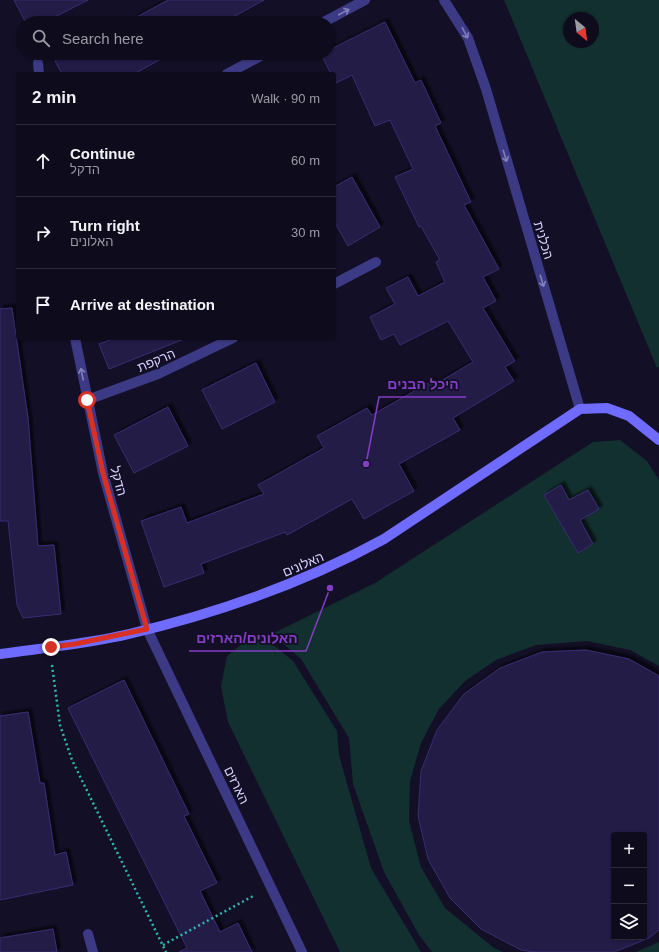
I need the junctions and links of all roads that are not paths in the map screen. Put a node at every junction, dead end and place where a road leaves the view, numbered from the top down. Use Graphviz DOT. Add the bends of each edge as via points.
graph roads {
  1 [pos="366,0"];
  2 [pos="444,0"];
  3 [pos="335,16"];
  4 [pos="253,60"];
  5 [pos="38,63"];
  6 [pos="39,72"];
  7 [pos="231,72"];
  8 [pos="376,262"];
  9 [pos="336,283"];
  10 [pos="76,340"];
  11 [pos="229,340"];
  12 [pos="87,400"];
  13 [pos="580,409"];
  14 [pos="659,440"];
  15 [pos="147,629"];
  16 [pos="0,654"];
  17 [pos="88,934"];
  18 [pos="93,952"];
  19 [pos="302,952"];
  3 -- 1 [label="street, one-way"];
  2 -- 13 [label="street, הכלנית, one-way" via="468,38 486,90"];
  4 -- 7 [label="street"];
  5 -- 6 [label="street"];
  8 -- 9 [label="street"];
  12 -- 10 [label="street, הדקל, one-way"];
  11 -- 12 [label="street, הרקפת" via="158,374"];
  12 -- 15 [label="street, הדקל" via="103,473"];
  13 -- 14 [label="street" via="608,408 629,416"];
  13 -- 15 [label="street, האלונים" via="384,539 354,556 247,601"];
  15 -- 16 [label="street, האלונים" via="121,636"];
  15 -- 19 [label="street, הארזים"];
  17 -- 18 [label="street"];
}
